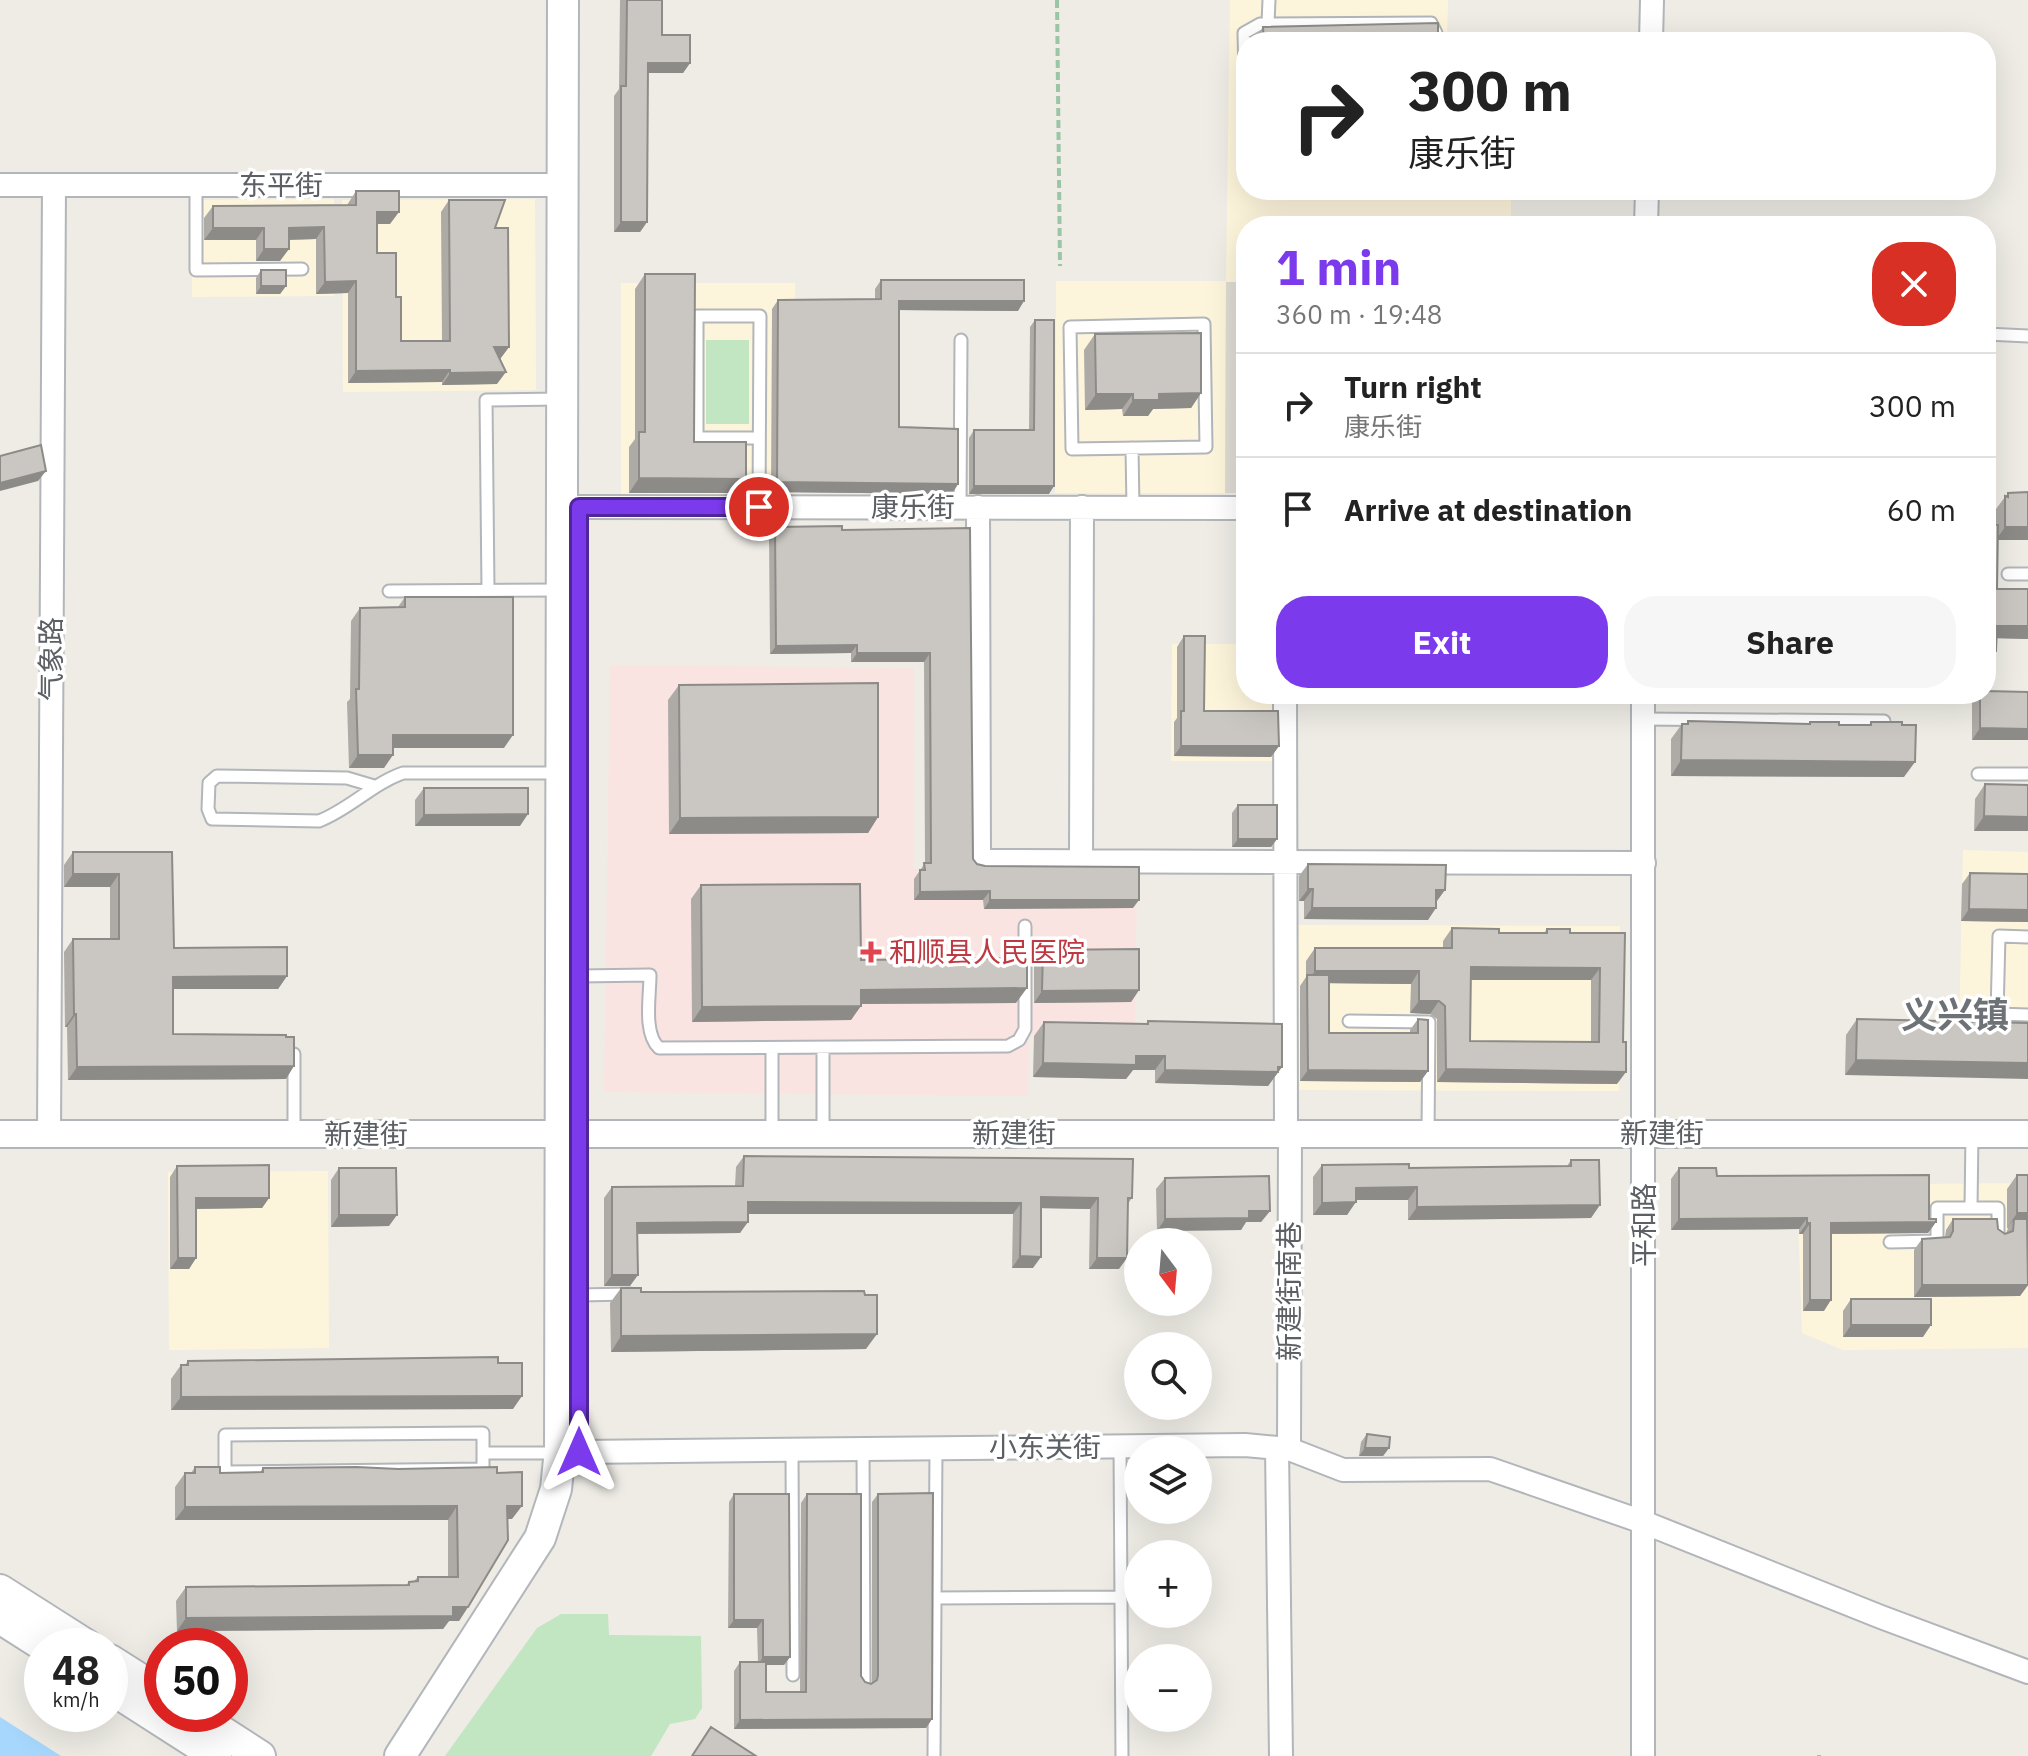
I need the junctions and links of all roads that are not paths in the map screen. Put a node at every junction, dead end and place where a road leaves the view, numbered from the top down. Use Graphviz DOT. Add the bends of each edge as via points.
graph roads {
  1 [pos="563,0"];
  2 [pos="580,0"];
  3 [pos="1269,0"];
  4 [pos="1652,0"];
  5 [pos="1268,23"];
  6 [pos="1246,32"];
  7 [pos="1436,32"];
  8 [pos="1651,32"];
  9 [pos="0,185"];
  10 [pos="54,185"];
  11 [pos="196,185"];
  12 [pos="563,185"];
  13 [pos="302,269"];
  14 [pos="1996,334"];
  15 [pos="2028,336"];
  16 [pos="961,340"];
  17 [pos="562,399"];
  18 [pos="759,438"];
  19 [pos="1132,448"];
  20 [pos="579,507"];
  21 [pos="759,507"];
  22 [pos="969,507"];
  23 [pos="1082,507"];
  24 [pos="1133,508"];
  25 [pos="1236,508"];
  26 [pos="2008,574"];
  27 [pos="2028,574"];
  28 [pos="488,590"];
  29 [pos="562,590"];
  30 [pos="389,591"];
  31 [pos="1285,704"];
  32 [pos="1643,704"];
  33 [pos="1643,719"];
  34 [pos="1884,721"];
  35 [pos="570,773"];
  36 [pos="1978,774"];
  37 [pos="2028,774"];
  38 [pos="374,786"];
  39 [pos="1081,861"];
  40 [pos="1285,862"];
  41 [pos="1644,863"];
  42 [pos="1025,926"];
  43 [pos="2028,937"];
  44 [pos="579,976"];
  45 [pos="2028,1015"];
  46 [pos="1349,1021"];
  47 [pos="292,1039"];
  48 [pos="772,1048"];
  49 [pos="823,1048"];
  50 [pos="772,1133"];
  51 [pos="823,1133"];
  52 [pos="1288,1133"];
  53 [pos="1428,1133"];
  54 [pos="1645,1133"];
  55 [pos="1972,1133"];
  56 [pos="0,1134"];
  57 [pos="49,1134"];
  58 [pos="294,1134"];
  59 [pos="570,1134"];
  60 [pos="2028,1134"];
  61 [pos="1971,1208"];
  62 [pos="1998,1237"];
  63 [pos="1890,1242"];
  64 [pos="641,1294"];
  65 [pos="579,1295"];
  66 [pos="1120,1446"];
  67 [pos="863,1448"];
  68 [pos="936,1448"];
  69 [pos="792,1449"];
  70 [pos="1283,1449"];
  71 [pos="569,1452"];
  72 [pos="483,1453"];
  73 [pos="1643,1522"];
  74 [pos="0,1590"];
  75 [pos="1121,1597"];
  76 [pos="935,1598"];
  77 [pos="0,1618"];
  78 [pos="60,1628"];
  79 [pos="24,1633"];
  80 [pos="2028,1672"];
  81 [pos="793,1675"];
  82 [pos="864,1684"];
  83 [pos="128,1700"];
  84 [pos="223,1732"];
  85 [pos="216,1756"];
  86 [pos="260,1756"];
  87 [pos="400,1756"];
  88 [pos="423,1756"];
  89 [pos="934,1756"];
  90 [pos="1122,1756"];
  91 [pos="1281,1756"];
  92 [pos="1643,1756"];
  1 -- 12 [label="main road"];
  2 -- 20 [label="main road"];
  3 -- 5 [label="lane"];
  4 -- 8 [label="street"];
  5 -- 6 [label="lane"];
  5 -- 7 [label="lane" via="1431,23"];
  9 -- 10 [label="street, 东平街"];
  10 -- 11 [label="street, 东平街"];
  10 -- 57 [label="street, 气象路"];
  11 -- 12 [label="street, 东平街"];
  11 -- 13 [label="lane" via="196,270"];
  12 -- 17 [label="main road"];
  14 -- 15 [label="lane"];
  16 -- 22 [label="lane"];
  17 -- 28 [label="lane" via="486,400"];
  17 -- 29 [label="main road"];
  18 -- 18 [label="lane" via="760,316 697,316 697,438"];
  18 -- 21 [label="lane"];
  19 -- 19 [label="lane" via="1072,449 1070,327 1204,324 1206,447"];
  19 -- 24 [label="lane"];
  20 -- 21 [label="street, 康乐街"];
  20 -- 35 [label="main road"];
  21 -- 22 [label="street, 康乐街"];
  22 -- 23 [label="street, 康乐街"];
  22 -- 39 [label="street" via="979,861"];
  23 -- 24 [label="street, 康乐街"];
  23 -- 39 [label="street"];
  24 -- 25 [label="street, 康乐街"];
  26 -- 27 [label="lane"];
  28 -- 29 [label="lane"];
  28 -- 30 [label="lane"];
  29 -- 35 [label="main road"];
  31 -- 40 [label="street, 新建街南巷"];
  32 -- 33 [label="street, 平和路"];
  33 -- 34 [label="lane"];
  33 -- 41 [label="street, 平和路"];
  35 -- 38 [label="lane" via="403,773"];
  35 -- 44 [label="main road"];
  35 -- 59 [label="main road"];
  36 -- 37 [label="lane"];
  38 -- 38 [label="lane" via="319,821 212,819 208,809 209,783 217,776 347,778"];
  39 -- 40 [label="street"];
  40 -- 41 [label="street"];
  40 -- 52 [label="street, 新建街南巷"];
  41 -- 54 [label="street, 平和路"];
  42 -- 49 [label="lane" via="1025,1029 1019,1040 1008,1046"];
  43 -- 45 [label="lane" via="1999,936 1997,1014"];
  44 -- 48 [label="lane" via="650,975 650,1033 659,1048"];
  44 -- 59 [label="main road"];
  46 -- 53 [label="lane" via="1429,1022"];
  47 -- 58 [label="lane"];
  48 -- 49 [label="lane"];
  48 -- 50 [label="lane"];
  49 -- 51 [label="lane"];
  50 -- 51 [label="street, 新建街"];
  50 -- 59 [label="street, 新建街"];
  51 -- 52 [label="street, 新建街"];
  52 -- 53 [label="street, 新建街"];
  52 -- 70 [label="street, 新建街南巷"];
  53 -- 54 [label="street, 新建街"];
  54 -- 55 [label="street, 新建街"];
  54 -- 73 [label="street, 平和路"];
  55 -- 60 [label="street, 新建街"];
  55 -- 61 [label="lane"];
  56 -- 57 [label="street, 新建街"];
  57 -- 58 [label="street, 新建街"];
  58 -- 59 [label="street, 新建街"];
  59 -- 65 [label="main road"];
  59 -- 71 [label="main road"];
  61 -- 62 [label="lane" via="1998,1208"];
  61 -- 63 [label="lane" via="1937,1208 1937,1241"];
  64 -- 65 [label="lane"];
  65 -- 71 [label="main road"];
  66 -- 68 [label="street, 小东关街"];
  66 -- 70 [label="street, 小东关街"];
  66 -- 75 [label="lane"];
  67 -- 68 [label="street, 小东关街"];
  67 -- 69 [label="street, 小东关街"];
  67 -- 82 [label="lane"];
  68 -- 76 [label="lane"];
  69 -- 71 [label="street, 小东关街"];
  69 -- 81 [label="lane"];
  70 -- 73 [label="street, 小东关街" via="1343,1470 1490,1469"];
  70 -- 91 [label="street, 新建街南巷"];
  71 -- 72 [label="lane"];
  71 -- 87 [label="main road" via="540,1538"];
  71 -- 88 [label="main road" via="575,1492 557,1547"];
  72 -- 72 [label="lane" via="483,1433 225,1435 225,1472 483,1469"];
  73 -- 80 [label="street, 小东关街"];
  73 -- 92 [label="street, 平和路"];
  74 -- 78 [label="main road"];
  75 -- 76 [label="lane"];
  75 -- 90 [label="lane"];
  76 -- 89 [label="lane"];
  77 -- 79 [label="main road"];
  83 -- 85 [label="main road"];
  84 -- 86 [label="main road"];
}
